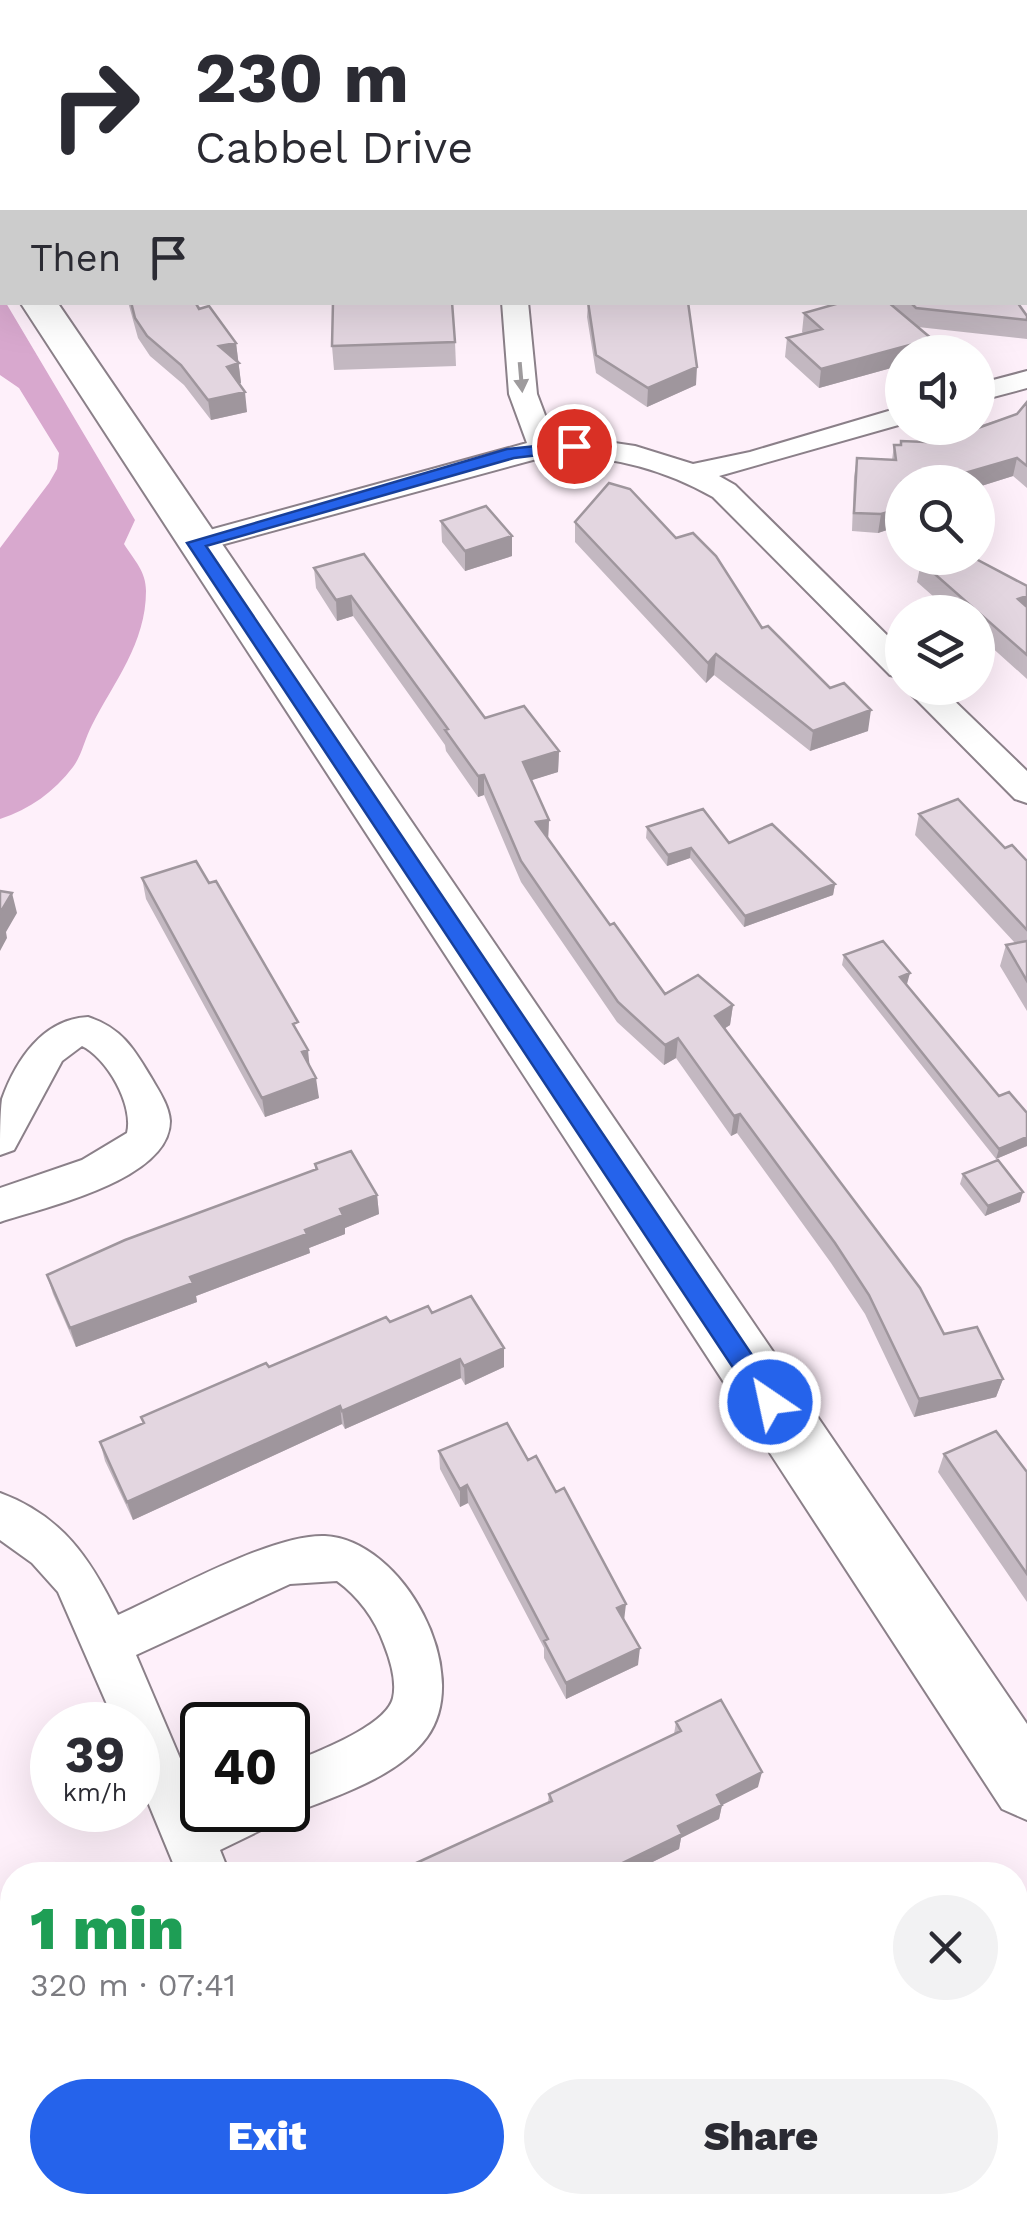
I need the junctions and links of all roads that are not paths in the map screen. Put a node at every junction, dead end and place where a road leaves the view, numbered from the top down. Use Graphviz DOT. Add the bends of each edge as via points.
graph roads {
  1 [pos="40,305"];
  2 [pos="515,305"];
  3 [pos="1027,378"];
  4 [pos="995,388"];
  5 [pos="885,421"];
  6 [pos="544,448"];
  7 [pos="692,472"];
  8 [pos="196,543"];
  9 [pos="885,651"];
  10 [pos="939,705"];
  11 [pos="1027,791"];
  12 [pos="0,1139"];
  13 [pos="0,1204"];
  14 [pos="0,1514"];
  15 [pos="108,1644"];
  16 [pos="310,1779"];
  17 [pos="1027,1785"];
  18 [pos="223,1832"];
  19 [pos="196,1857"];
  1 -- 8 [label="street"];
  2 -- 6 [label="street, one-way" via="523,394"];
  3 -- 4 [label="street"];
  5 -- 7 [label="street"];
  6 -- 7 [label="street" via="635,455"];
  6 -- 8 [label="street"];
  7 -- 9 [label="street" via="724,492"];
  8 -- 17 [label="street"];
  10 -- 11 [label="street"];
  12 -- 13 [label="street" via="48,1051 76,1033 111,1042 148,1108 143,1143 123,1160"];
  14 -- 15 [label="street" via="50,1548 74,1577"];
  15 -- 16 [label="street" via="283,1564 330,1558 364,1571 377,1583 418,1666 415,1712 383,1744"];
  15 -- 19 [label="street"];
  18 -- 19 [label="street"];
}
